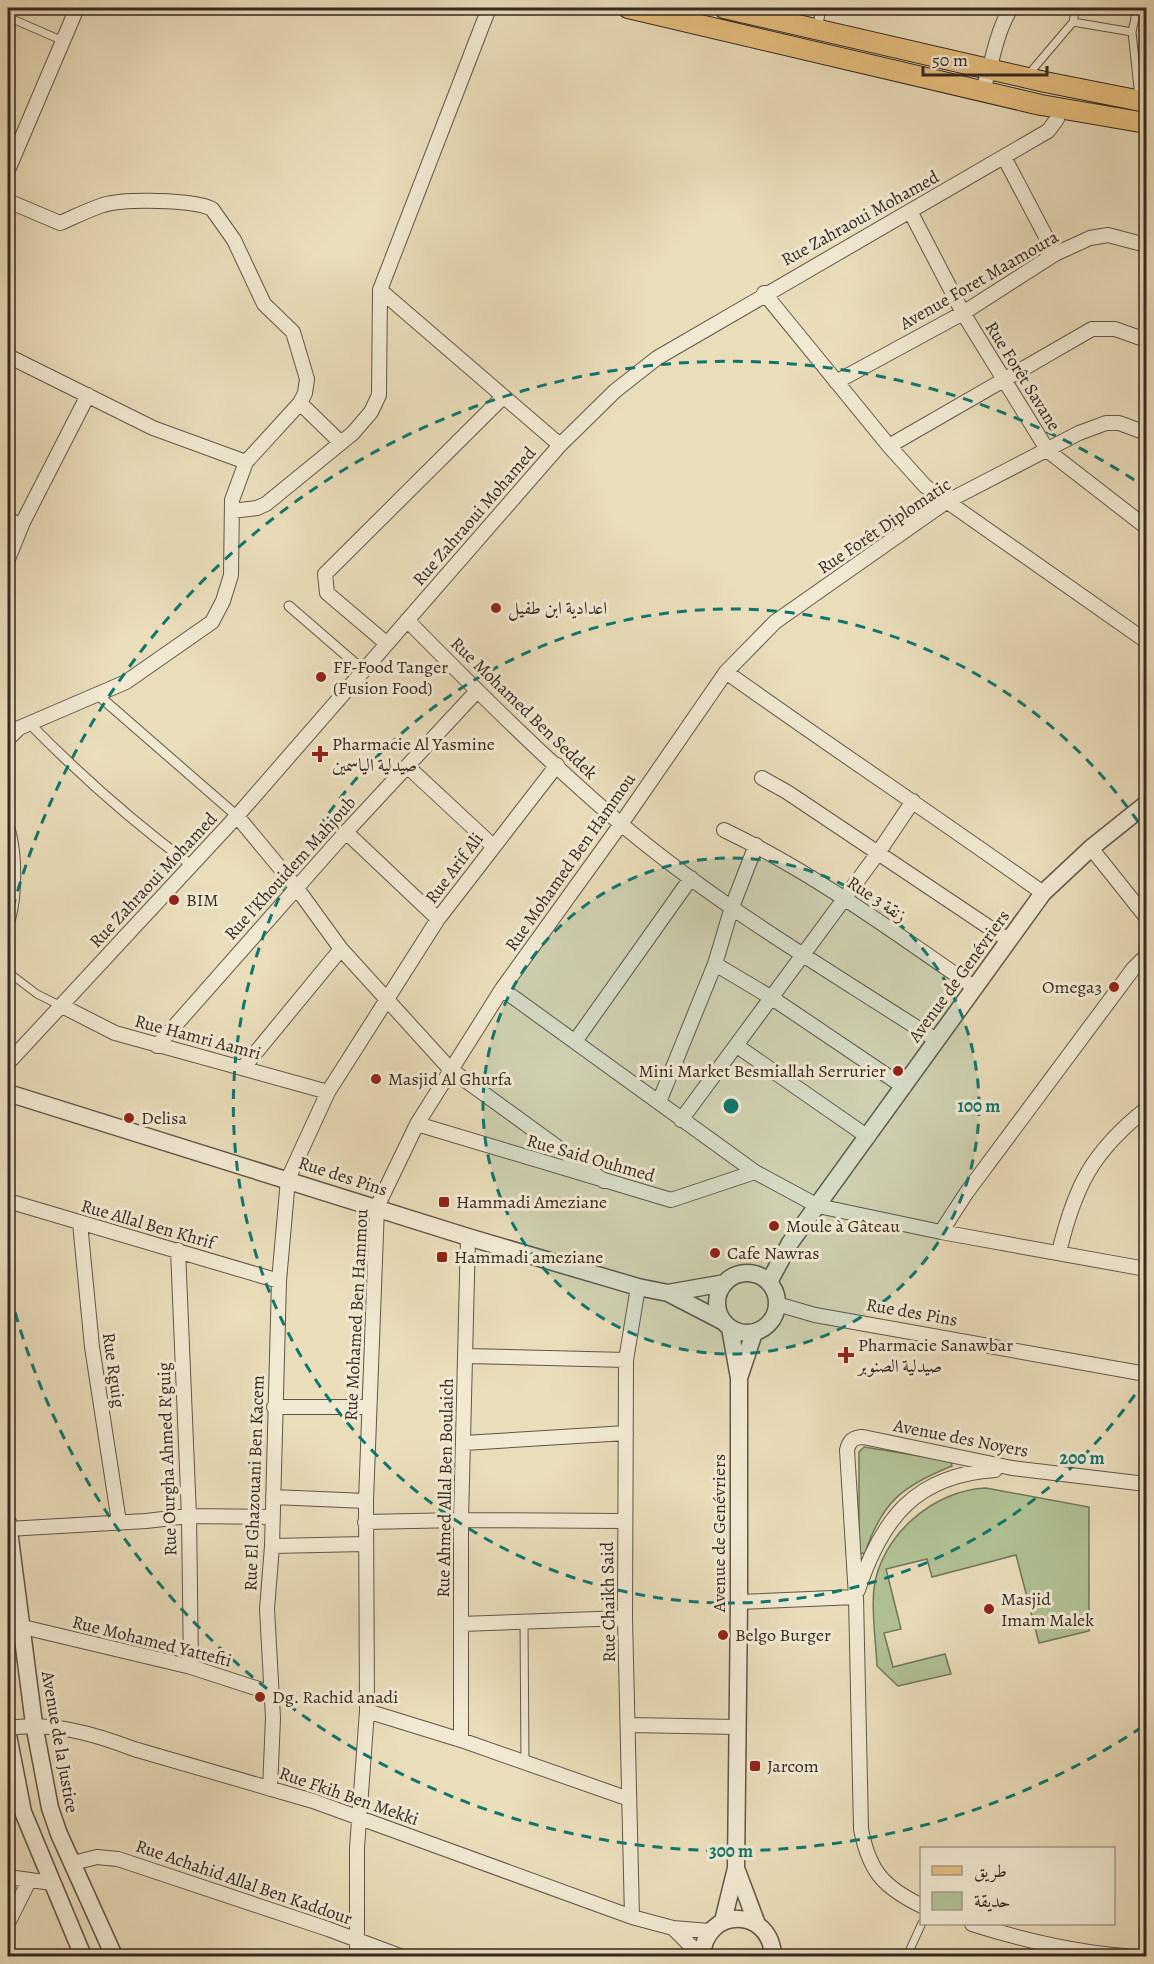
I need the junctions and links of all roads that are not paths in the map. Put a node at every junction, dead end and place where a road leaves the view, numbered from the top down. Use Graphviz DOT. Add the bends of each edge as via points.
graph roads {
  1 [pos="77,8"];
  2 [pos="489,8"];
  3 [pos="628,8"];
  4 [pos="724,8"];
  5 [pos="821,8"];
  6 [pos="1011,8"];
  7 [pos="1076,8"];
  8 [pos="1137,8"];
  9 [pos="780,14"];
  10 [pos="8,17"];
  11 [pos="1073,22"];
  12 [pos="817,30"];
  13 [pos="1132,32"];
  14 [pos="64,41"];
  15 [pos="991,69"];
  16 [pos="1026,77"];
  17 [pos="982,92"];
  18 [pos="1143,101"];
  19 [pos="1059,107"];
  20 [pos="1146,123"];
  21 [pos="1005,159"];
  22 [pos="8,171"];
  23 [pos="8,201"];
  24 [pos="910,210"];
  25 [pos="1146,245"];
  26 [pos="1054,254"];
  27 [pos="380,290"];
  28 [pos="764,293"];
  29 [pos="963,313"];
  30 [pos="1146,340"];
  31 [pos="8,356"];
  32 [pos="1004,378"];
  33 [pos="836,382"];
  34 [pos="88,395"];
  35 [pos="503,397"];
  36 [pos="300,403"];
  37 [pos="1146,433"];
  38 [pos="341,443"];
  39 [pos="560,445"];
  40 [pos="888,446"];
  41 [pos="1048,451"];
  42 [pos="246,462"];
  43 [pos="946,502"];
  44 [pos="232,511"];
  45 [pos="8,516"];
  46 [pos="23,522"];
  47 [pos="1146,527"];
  48 [pos="8,559"];
  49 [pos="289,606"];
  50 [pos="407,620"];
  51 [pos="1146,641"];
  52 [pos="386,643"];
  53 [pos="363,670"];
  54 [pos="726,672"];
  55 [pos="477,691"];
  56 [pos="98,694"];
  57 [pos="30,723"];
  58 [pos="8,739"];
  59 [pos="557,765"];
  60 [pos="407,766"];
  61 [pos="762,778"];
  62 [pos="913,801"];
  63 [pos="1146,804"];
  64 [pos="237,816"];
  65 [pos="621,824"];
  66 [pos="8,830"];
  67 [pos="724,830"];
  68 [pos="345,832"];
  69 [pos="756,845"];
  70 [pos="493,846"];
  71 [pos="1090,848"];
  72 [pos="878,853"];
  73 [pos="191,865"];
  74 [pos="691,878"];
  75 [pos="296,887"];
  76 [pos="1043,893"];
  77 [pos="845,898"];
  78 [pos="732,908"];
  79 [pos="9,910"];
  80 [pos="1146,917"];
  81 [pos="438,919"];
  82 [pos="1008,940"];
  83 [pos="341,949"];
  84 [pos="804,954"];
  85 [pos="1146,956"];
  86 [pos="715,964"];
  87 [pos="8,972"];
  88 [pos="975,988"];
  89 [pos="502,989"];
  90 [pos="772,998"];
  91 [pos="387,999"];
  92 [pos="62,1006"];
  93 [pos="576,1040"];
  94 [pos="936,1040"];
  95 [pos="157,1046"];
  96 [pos="737,1046"];
  97 [pos="8,1063"];
  98 [pos="243,1068"];
  99 [pos="450,1069"];
  100 [pos="904,1087"];
  101 [pos="328,1092"];
  102 [pos="8,1093"];
  103 [pos="659,1102"];
  104 [pos="1146,1109"];
  105 [pos="681,1120"];
  106 [pos="417,1124"];
  107 [pos="868,1137"];
  108 [pos="755,1172"];
  109 [pos="288,1179"];
  110 [pos="604,1181"];
  111 [pos="8,1201"];
  112 [pos="818,1206"];
  113 [pos="376,1207"];
  114 [pos="80,1223"];
  115 [pos="941,1232"];
  116 [pos="468,1237"];
  117 [pos="177,1250"];
  118 [pos="1059,1252"];
  119 [pos="1146,1269"];
  120 [pos="279,1281"];
  121 [pos="769,1282"];
  122 [pos="725,1283"];
  123 [pos="638,1287"];
  124 [pos="668,1293"];
  125 [pos="777,1304"];
  126 [pos="727,1325"];
  127 [pos="754,1333"];
  128 [pos="465,1356"];
  129 [pos="626,1360"];
  130 [pos="1146,1374"];
  131 [pos="739,1378"];
  132 [pos="274,1407"];
  133 [pos="369,1407"];
  134 [pos="626,1433"];
  135 [pos="464,1443"];
  136 [pos="1012,1468"];
  137 [pos="1146,1484"];
  138 [pos="273,1497"];
  139 [pos="366,1501"];
  140 [pos="189,1516"];
  141 [pos="272,1517"];
  142 [pos="461,1520"];
  143 [pos="625,1521"];
  144 [pos="119,1522"];
  145 [pos="365,1522"];
  146 [pos="8,1526"];
  147 [pos="365,1544"];
  148 [pos="272,1546"];
  149 [pos="856,1597"];
  150 [pos="739,1602"];
  151 [pos="625,1618"];
  152 [pos="524,1622"];
  153 [pos="461,1624"];
  154 [pos="22,1627"];
  155 [pos="191,1667"];
  156 [pos="272,1693"];
  157 [pos="367,1711"];
  158 [pos="34,1725"];
  159 [pos="630,1725"];
  160 [pos="737,1726"];
  161 [pos="8,1728"];
  162 [pos="8,1735"];
  163 [pos="461,1740"];
  164 [pos="525,1763"];
  165 [pos="270,1789"];
  166 [pos="628,1799"];
  167 [pos="361,1819"];
  168 [pos="74,1863"];
  169 [pos="736,1868"];
  170 [pos="8,1877"];
  171 [pos="29,1881"];
  172 [pos="52,1883"];
  173 [pos="920,1905"];
  174 [pos="632,1917"];
  175 [pos="8,1923"];
  176 [pos="757,1924"];
  177 [pos="920,1925"];
  178 [pos="979,1925"];
  179 [pos="717,1926"];
  180 [pos="673,1928"];
  181 [pos="358,1940"];
  182 [pos="83,1956"];
  183 [pos="114,1956"];
  184 [pos="357,1956"];
  185 [pos="400,1956"];
  186 [pos="701,1956"];
  187 [pos="774,1956"];
  188 [pos="907,1956"];
  189 [pos="1126,1956"];
  1 -- 14 [label="street"];
  2 -- 27 [label="street"];
  3 -- 17 [label="main road"];
  4 -- 9 [label="main road"];
  5 -- 12 [label="street"];
  6 -- 15 [label="street" via="999,27"];
  7 -- 11 [label="lane"];
  8 -- 13 [label="lane"];
  9 -- 12 [label="main road"];
  10 -- 14 [label="lane"];
  11 -- 13 [label="lane"];
  11 -- 16 [label="lane"];
  12 -- 15 [label="main road"];
  13 -- 18 [label="lane"];
  14 -- 22 [label="street"];
  15 -- 16 [label="main road"];
  15 -- 17 [label="street"];
  16 -- 18 [label="main road"];
  17 -- 19 [label="main road"];
  19 -- 20 [label="main road"];
  19 -- 21 [label="street, Rue Zahraoui Mohamed" via="1057,119 1048,131"];
  21 -- 24 [label="street, Rue Zahraoui Mohamed"];
  21 -- 26 [label="street"];
  23 -- 36 [label="street" via="60,223 87,210 126,201 167,201 212,209 234,240 264,304 293,333 307,379"];
  24 -- 28 [label="street, Rue Zahraoui Mohamed"];
  24 -- 29 [label="street, Rue Forêt Savane"];
  25 -- 26 [label="street, Avenue Foret Maamoura" via="1108,235 1090,238"];
  26 -- 29 [label="street, Avenue Foret Maamoura"];
  27 -- 35 [label="street"];
  27 -- 38 [label="street" via="379,395 371,412"];
  28 -- 33 [label="street"];
  28 -- 39 [label="street, Rue Zahraoui Mohamed" via="657,357 615,391"];
  29 -- 32 [label="street, Rue Forêt Savane"];
  29 -- 33 [label="street, Avenue Foret Maamoura"];
  30 -- 32 [label="street" via="1115,329 1092,328"];
  31 -- 34 [label="street"];
  32 -- 40 [label="street"];
  32 -- 41 [label="street, Rue Forêt Savane"];
  33 -- 40 [label="street"];
  34 -- 42 [label="street" via="153,428"];
  34 -- 46 [label="street"];
  35 -- 39 [label="street"];
  35 -- 52 [label="street" via="325,574 327,593"];
  36 -- 38 [label="street"];
  36 -- 42 [label="street"];
  37 -- 41 [label="street, Rue Forêt Diplomatic" via="1119,423 1106,423"];
  38 -- 44 [label="street" via="266,504"];
  39 -- 50 [label="street, Rue Zahraoui Mohamed"];
  40 -- 43 [label="street" via="925,486"];
  41 -- 43 [label="street, Rue Forêt Diplomatic"];
  41 -- 47 [label="street, Rue Forêt Savane"];
  42 -- 44 [label="street" via="232,500"];
  43 -- 51 [label="street"];
  43 -- 54 [label="street, Rue Forêt Diplomatic" via="775,622"];
  44 -- 56 [label="street" via="231,575 212,622 126,682"];
  45 -- 46 [label="lane"];
  46 -- 48 [label="street"];
  49 -- 53 [label="street"];
  50 -- 52 [label="street, Rue Zahraoui Mohamed"];
  50 -- 55 [label="street, Rue Mohamed Ben Seddek"];
  52 -- 53 [label="street, Rue Zahraoui Mohamed"];
  53 -- 64 [label="street, Rue Zahraoui Mohamed"];
  54 -- 62 [label="street" via="803,729"];
  54 -- 65 [label="street, Rue Mohamed Ben Hammou"];
  55 -- 59 [label="street, Rue Mohamed Ben Seddek"];
  55 -- 60 [label="street, Rue l'Khouidem Mahjoub"];
  56 -- 57 [label="street"];
  56 -- 64 [label="street"];
  57 -- 58 [label="street"];
  57 -- 73 [label="street" via="80,774 152,837"];
  59 -- 65 [label="street, Rue Mohamed Ben Seddek"];
  59 -- 70 [label="street, Rue Arif Ali"];
  60 -- 68 [label="street, Rue l'Khouidem Mahjoub"];
  60 -- 70 [label="street"];
  61 -- 72 [label="street"];
  62 -- 72 [label="street"];
  62 -- 76 [label="street"];
  63 -- 71 [label="street, Avenue de Genévriers"];
  64 -- 73 [label="street, Rue Zahraoui Mohamed"];
  64 -- 75 [label="street"];
  65 -- 74 [label="street, Rue Mohamed Ben Seddek"];
  65 -- 89 [label="street, Rue Mohamed Ben Hammou"];
  66 -- 79 [label="street"];
  67 -- 69 [label="street, Rue 3 زنقة"];
  68 -- 75 [label="street, Rue l'Khouidem Mahjoub"];
  68 -- 81 [label="street"];
  69 -- 77 [label="street, Rue 3 زنقة"];
  69 -- 78 [label="street"];
  70 -- 81 [label="street, Rue Arif Ali"];
  71 -- 76 [label="street, Avenue de Genévriers"];
  71 -- 80 [label="street"];
  72 -- 77 [label="street"];
  72 -- 82 [label="street"];
  73 -- 92 [label="street, Rue Zahraoui Mohamed"];
  74 -- 78 [label="street, Rue Mohamed Ben Seddek"];
  74 -- 93 [label="street"];
  75 -- 83 [label="street"];
  75 -- 95 [label="street, Rue l'Khouidem Mahjoub"];
  76 -- 82 [label="street, Avenue de Genévriers"];
  77 -- 84 [label="street"];
  77 -- 88 [label="street, Rue 3 زنقة"];
  78 -- 84 [label="street, Rue Mohamed Ben Seddek"];
  78 -- 86 [label="street"];
  81 -- 91 [label="street, Rue Arif Ali"];
  82 -- 88 [label="street, Avenue de Genévriers"];
  83 -- 91 [label="street"];
  83 -- 98 [label="street"];
  84 -- 90 [label="street"];
  84 -- 94 [label="street, Rue Mohamed Ben Seddek"];
  85 -- 115 [label="street"];
  86 -- 90 [label="street"];
  86 -- 103 [label="street"];
  87 -- 92 [label="lane" via="37,994"];
  88 -- 94 [label="street, Avenue de Genévriers"];
  89 -- 93 [label="street"];
  89 -- 99 [label="street, Rue Mohamed Ben Hammou"];
  90 -- 96 [label="street"];
  90 -- 100 [label="street"];
  91 -- 99 [label="street"];
  91 -- 101 [label="street, Rue Arif Ali"];
  92 -- 95 [label="street, Rue Hamri Aamri" via="115,1032"];
  92 -- 97 [label="street, Rue Zahraoui Mohamed"];
  93 -- 103 [label="street"];
  94 -- 100 [label="street, Avenue de Genévriers"];
  95 -- 98 [label="street, Rue Hamri Aamri"];
  96 -- 105 [label="street"];
  96 -- 107 [label="street"];
  98 -- 101 [label="street, Rue Hamri Aamri"];
  99 -- 106 [label="street, Rue Mohamed Ben Hammou"];
  99 -- 110 [label="street"];
  100 -- 107 [label="street, Avenue de Genévriers"];
  101 -- 109 [label="street, Rue El Ghazouani Ben Kacem"];
  102 -- 109 [label="street, Rue des Pins"];
  103 -- 105 [label="street"];
  104 -- 118 [label="street" via="1104,1146 1085,1174 1068,1214"];
  105 -- 108 [label="street"];
  106 -- 110 [label="street, Rue Said Ouhmed"];
  106 -- 113 [label="street, Rue Mohamed Ben Hammou"];
  107 -- 112 [label="street, Avenue de Genévriers"];
  108 -- 110 [label="street, Rue Said Ouhmed" via="671,1200"];
  108 -- 112 [label="street"];
  109 -- 113 [label="street, Rue des Pins"];
  109 -- 120 [label="street, Rue El Ghazouani Ben Kacem"];
  111 -- 114 [label="street, Rue Allal Ben Khrif"];
  112 -- 115 [label="street"];
  112 -- 121 [label="street, Avenue de Genévriers" via="790,1243"];
  113 -- 116 [label="street, Rue des Pins"];
  113 -- 133 [label="street, Rue Mohamed Ben Hammou"];
  114 -- 117 [label="street, Rue Allal Ben Khrif"];
  114 -- 144 [label="street, Rue Rguig" via="92,1347"];
  115 -- 118 [label="street"];
  116 -- 123 [label="street, Rue des Pins"];
  116 -- 128 [label="street, Rue Ahmed Allal Ben Boulaich"];
  117 -- 120 [label="street, Rue Allal Ben Khrif"];
  117 -- 140 [label="street, Rue Ourgha Ahmed R'guig"];
  118 -- 119 [label="street"];
  120 -- 132 [label="street, Rue El Ghazouani Ben Kacem"];
  121 -- 122 [label="street" via="742,1274"];
  121 -- 125 [label="street"];
  122 -- 124 [label="street, Rue des Pins"];
  122 -- 126 [label="street" via="718,1306"];
  123 -- 124 [label="street, Rue des Pins"];
  123 -- 129 [label="street, Rue Chaikh Said"];
  124 -- 126 [label="street, Rue des Pins"];
  125 -- 127 [label="street" via="768,1325"];
  125 -- 130 [label="street, Rue des Pins" via="815,1315"];
  126 -- 127 [label="street" via="738,1332"];
  126 -- 131 [label="street, Avenue de Genévriers"];
  127 -- 131 [label="street, Avenue de Genévriers"];
  128 -- 129 [label="street"];
  128 -- 135 [label="street, Rue Ahmed Allal Ben Boulaich"];
  129 -- 134 [label="street, Rue Chaikh Said"];
  131 -- 150 [label="street, Avenue de Genévriers"];
  132 -- 133 [label="street"];
  132 -- 138 [label="street, Rue El Ghazouani Ben Kacem"];
  133 -- 139 [label="street, Rue Mohamed Ben Hammou"];
  134 -- 135 [label="street"];
  134 -- 143 [label="street, Rue Chaikh Said"];
  135 -- 142 [label="street, Rue Ahmed Allal Ben Boulaich"];
  136 -- 137 [label="street, Avenue des Noyers"];
  136 -- 149 [label="street" via="964,1472 927,1489 909,1503 891,1519 877,1542"];
  136 -- 149 [label="street, Avenue des Noyers" via="863,1437 852,1441 847,1450"];
  138 -- 139 [label="street"];
  138 -- 141 [label="street, Rue El Ghazouani Ben Kacem"];
  139 -- 145 [label="street, Rue Mohamed Ben Hammou"];
  140 -- 141 [label="street"];
  140 -- 144 [label="street"];
  140 -- 155 [label="street, Rue Ourgha Ahmed R'guig"];
  141 -- 148 [label="street, Rue El Ghazouani Ben Kacem"];
  142 -- 143 [label="street"];
  142 -- 145 [label="street"];
  142 -- 153 [label="street, Rue Ahmed Allal Ben Boulaich"];
  143 -- 151 [label="street, Rue Chaikh Said"];
  144 -- 146 [label="street"];
  145 -- 147 [label="street, Rue Mohamed Ben Hammou"];
  146 -- 154 [label="street, Avenue de la Justice"];
  147 -- 148 [label="street"];
  147 -- 157 [label="street, Rue Mohamed Ben Hammou"];
  148 -- 156 [label="street, Rue El Ghazouani Ben Kacem" via="267,1609"];
  149 -- 150 [label="street"];
  149 -- 173 [label="street" via="863,1840 873,1869 900,1895"];
  150 -- 160 [label="street, Avenue de Genévriers"];
  151 -- 152 [label="street"];
  151 -- 159 [label="street, Rue Chaikh Said"];
  152 -- 153 [label="street"];
  152 -- 164 [label="lane"];
  153 -- 163 [label="street, Rue Ahmed Allal Ben Boulaich"];
  154 -- 155 [label="street, Rue Mohamed Yattefti"];
  154 -- 158 [label="street, Avenue de la Justice"];
  155 -- 156 [label="street, Rue Mohamed Yattefti"];
  156 -- 165 [label="street, Rue El Ghazouani Ben Kacem"];
  157 -- 163 [label="street"];
  157 -- 167 [label="street, Rue Mohamed Ben Hammou"];
  158 -- 161 [label="street, Rue Fkih Ben Mekki"];
  158 -- 165 [label="street, Rue Fkih Ben Mekki" via="81,1731"];
  158 -- 168 [label="street, Avenue de la Justice" via="50,1808"];
  159 -- 160 [label="street"];
  159 -- 166 [label="street, Rue Chaikh Said"];
  160 -- 169 [label="street, Avenue de Genévriers"];
  162 -- 172 [label="street" via="23,1812"];
  163 -- 164 [label="street"];
  164 -- 166 [label="street"];
  165 -- 167 [label="street, Rue Fkih Ben Mekki"];
  166 -- 174 [label="street, Rue Chaikh Said"];
  167 -- 174 [label="street, Rue Fkih Ben Mekki"];
  167 -- 181 [label="street, Rue Mohamed Ben Hammou" via="357,1848"];
  168 -- 181 [label="street, Rue Achahid Allal Ben Kaddour" via="97,1857 118,1859"];
  168 -- 183 [label="street, Avenue de la Justice"];
  169 -- 176 [label="street, Avenue de Genévriers"];
  169 -- 179 [label="street, Avenue de Genévriers"];
  170 -- 171 [label="street"];
  171 -- 172 [label="street"];
  171 -- 175 [label="street"];
  172 -- 182 [label="street"];
  174 -- 180 [label="street, Rue Fkih Ben Mekki"];
  176 -- 179 [label="street" via="746,1919"];
  176 -- 187 [label="street, Avenue de Genévriers" via="770,1938"];
  177 -- 188 [label="lane"];
  178 -- 189 [label="street" via="1042,1944"];
  179 -- 180 [label="street, Rue Fkih Ben Mekki"];
  179 -- 186 [label="street, Avenue de Genévriers" via="705,1939"];
  180 -- 186 [label="street, Rue Fkih Ben Mekki"];
  181 -- 184 [label="street, Rue Mohamed Ben Hammou"];
  181 -- 185 [label="street, Rue Achahid Allal Ben Kaddour"];
}
